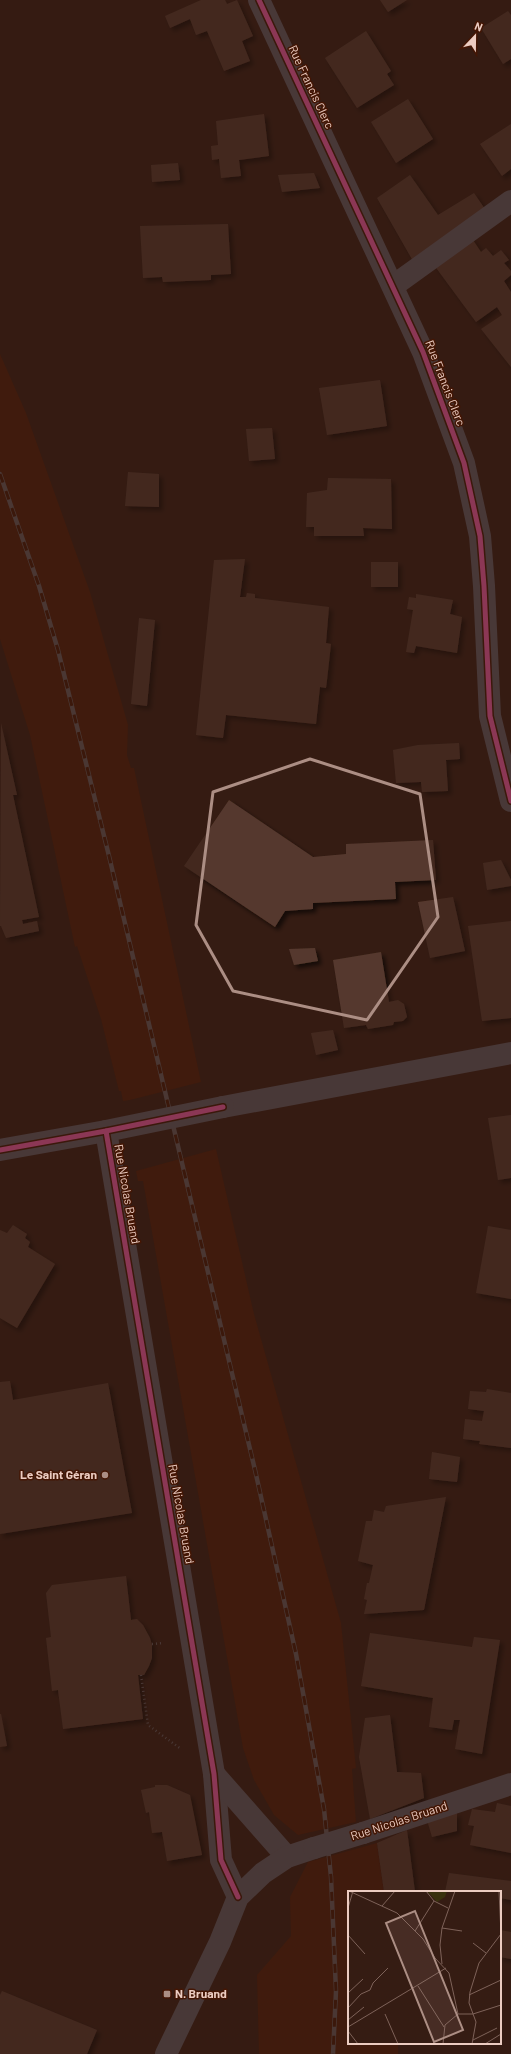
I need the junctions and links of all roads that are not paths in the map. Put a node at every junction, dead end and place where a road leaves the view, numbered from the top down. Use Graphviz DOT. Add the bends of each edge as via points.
graph roads {
  1 [pos="259,0"];
  2 [pos="511,201"];
  3 [pos="393,286"];
  4 [pos="511,801"];
  5 [pos="511,1053"];
  6 [pos="106,1131"];
  7 [pos="0,1150"];
  8 [pos="214,1774"];
  9 [pos="511,1784"];
  10 [pos="287,1857"];
  11 [pos="238,1897"];
  12 [pos="166,2054"];
  1 -- 3 [label="street, Rue Francis Clerc"];
  2 -- 3 [label="street"];
  3 -- 4 [label="street, Rue Francis Clerc" via="423,352 465,470 480,536 490,716"];
  5 -- 6 [label="street, bridge"];
  6 -- 7 [label="street"];
  6 -- 8 [label="street, Rue Nicolas Bruand"];
  8 -- 10 [label="street"];
  8 -- 11 [label="street, Rue Nicolas Bruand" via="222,1860"];
  9 -- 10 [label="street, Rue Nicolas Bruand, bridge"];
  10 -- 11 [label="street, Rue Nicolas Bruand" via="263,1873"];
  11 -- 12 [label="street, Rue Nicolas Bruand" via="220,1942"];
}
